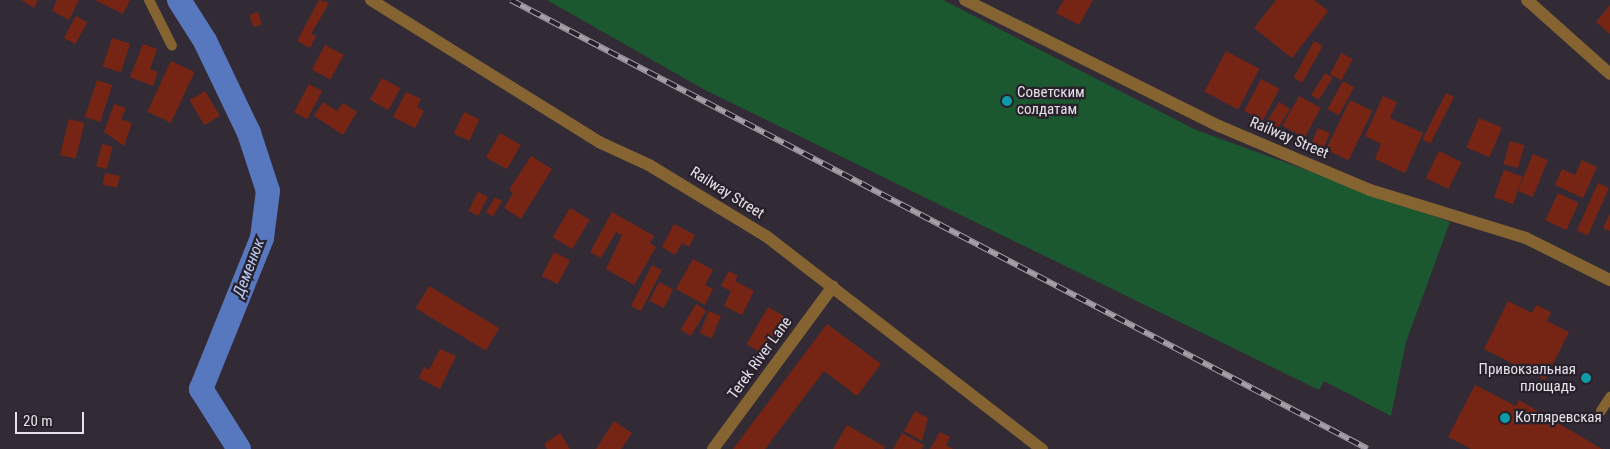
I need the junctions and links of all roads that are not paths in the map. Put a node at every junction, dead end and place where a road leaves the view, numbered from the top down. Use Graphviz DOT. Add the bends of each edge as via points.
graph roads {
  1 [pos="149,0"];
  2 [pos="371,0"];
  3 [pos="965,0"];
  4 [pos="1528,0"];
  5 [pos="172,46"];
  6 [pos="1610,74"];
  7 [pos="1610,280"];
  8 [pos="833,286"];
  9 [pos="1610,397"];
  10 [pos="1601,411"];
  11 [pos="713,449"];
  12 [pos="1042,449"];
  1 -- 5 [label="lane"];
  2 -- 8 [label="street, Railway Street" via="599,142 699,194"];
  3 -- 7 [label="street, Railway Street" via="1219,126 1370,190 1518,235"];
  4 -- 6 [label="street"];
  8 -- 11 [label="street, Terek River Lane"];
  8 -- 12 [label="street, Railway Street"];
  9 -- 10 [label="lane"];
}
